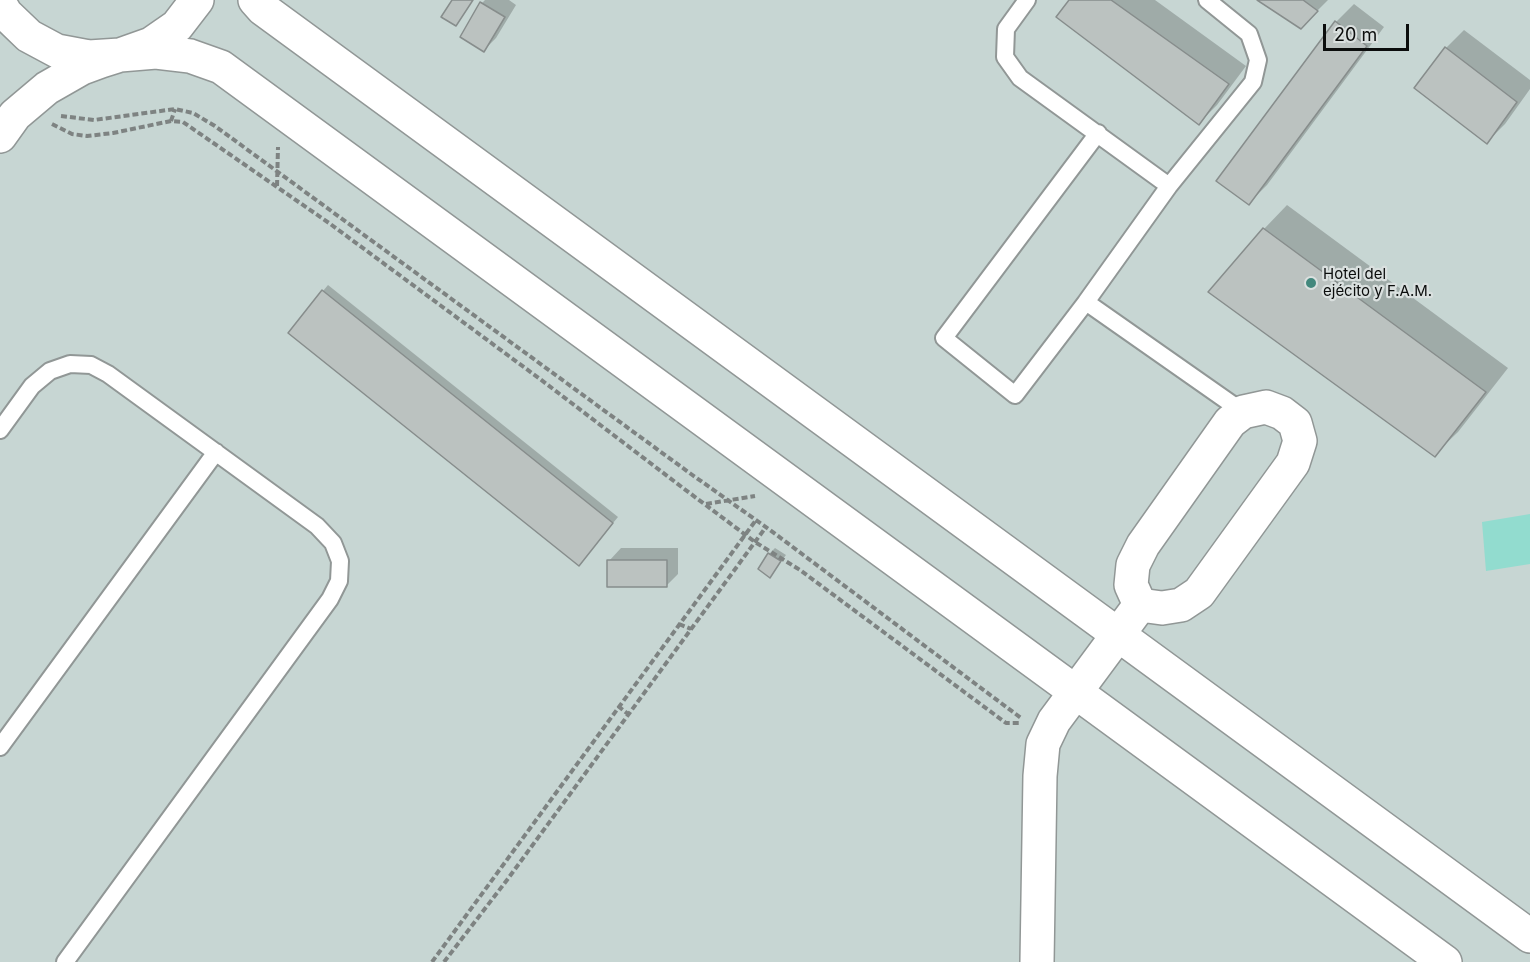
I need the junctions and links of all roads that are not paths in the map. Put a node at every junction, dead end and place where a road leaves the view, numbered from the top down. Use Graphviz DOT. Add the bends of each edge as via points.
graph roads {
  1 [pos="197,0"];
  2 [pos="255,0"];
  3 [pos="1027,0"];
  4 [pos="1207,0"];
  5 [pos="0,4"];
  6 [pos="120,55"];
  7 [pos="1098,133"];
  8 [pos="0,136"];
  9 [pos="1168,186"];
  10 [pos="1086,302"];
  11 [pos="1244,412"];
  12 [pos="0,430"];
  13 [pos="216,452"];
  14 [pos="1140,605"];
  15 [pos="1118,635"];
  16 [pos="1075,692"];
  17 [pos="0,747"];
  18 [pos="1530,936"];
  19 [pos="65,962"];
  20 [pos="1037,962"];
  21 [pos="1445,962"];
  1 -- 6 [label="street" via="177,26 151,44"];
  2 -- 15 [label="street"];
  3 -- 7 [label="lane" via="1006,29 1005,57 1020,78"];
  4 -- 9 [label="lane" via="1249,34 1258,60 1253,82"];
  5 -- 6 [label="street" via="29,36 57,51 89,57"];
  6 -- 8 [label="street" via="82,68 47,88 15,116"];
  6 -- 16 [label="street" via="175,53 221,68"];
  7 -- 9 [label="lane"];
  7 -- 10 [label="lane" via="944,338 1015,395"];
  9 -- 10 [label="lane"];
  10 -- 11 [label="lane"];
  11 -- 14 [label="street" via="1230,422 1143,545 1133,565 1131,585"];
  11 -- 14 [label="street" via="1266,407 1295,423 1300,441 1293,463 1199,593 1181,605"];
  12 -- 13 [label="lane" via="32,386 50,371 70,364 91,365"];
  13 -- 17 [label="lane"];
  13 -- 19 [label="lane" via="317,526 333,543 340,561 339,581 330,599"];
  14 -- 15 [label="street"];
  15 -- 16 [label="street"];
  15 -- 18 [label="street"];
  16 -- 20 [label="street" via="1043,744"];
  16 -- 21 [label="street"];
}
